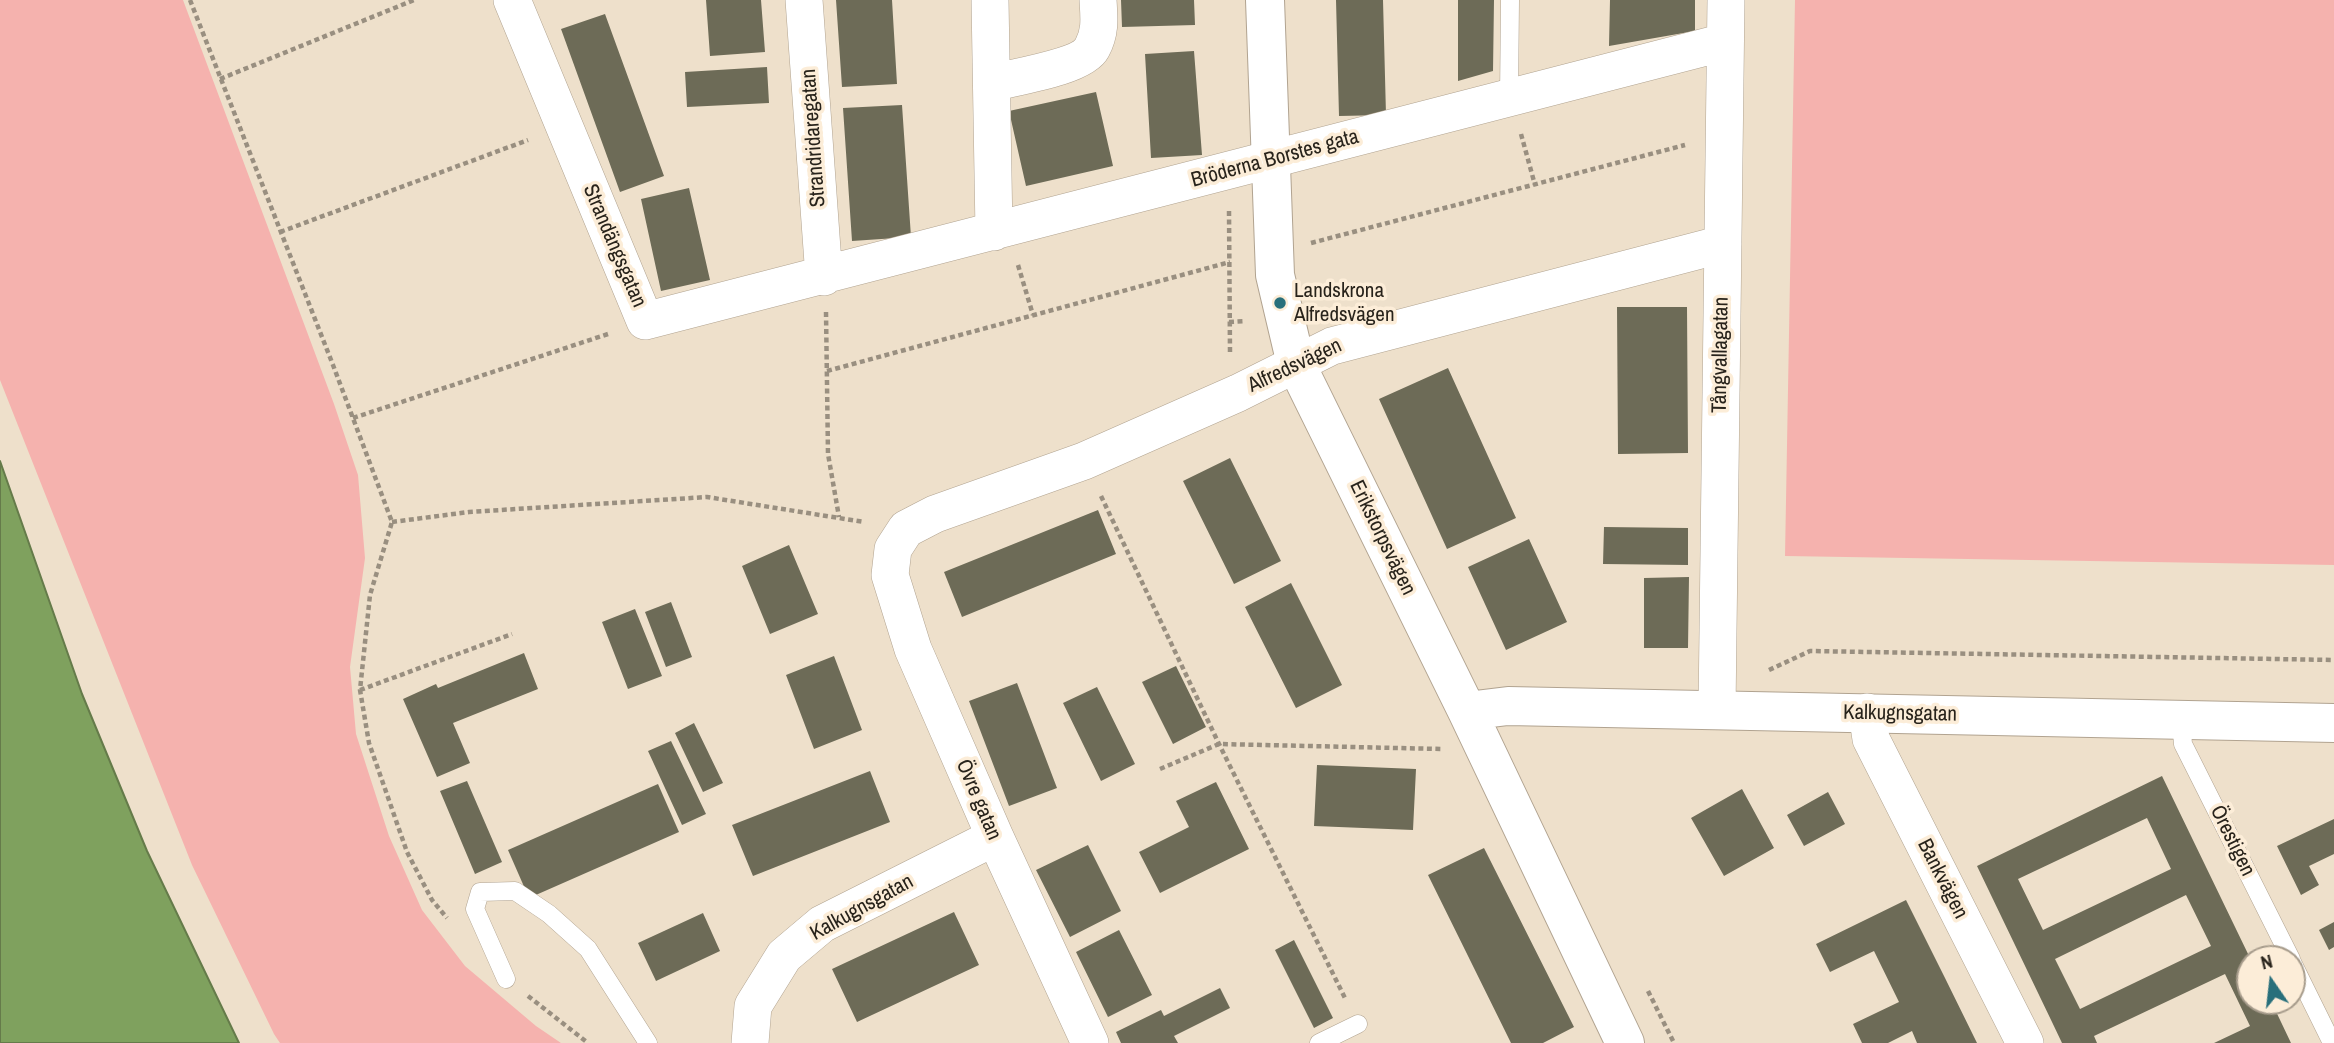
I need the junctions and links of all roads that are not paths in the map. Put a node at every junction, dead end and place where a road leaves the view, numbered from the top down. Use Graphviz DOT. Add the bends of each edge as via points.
graph roads {
  1 [pos="512,0"];
  2 [pos="804,0"];
  3 [pos="990,0"];
  4 [pos="1098,0"];
  5 [pos="1265,0"];
  6 [pos="1510,0"];
  7 [pos="1726,0"];
  8 [pos="1725,42"];
  9 [pos="992,83"];
  10 [pos="1514,113"];
  11 [pos="1269,161"];
  12 [pos="995,232"];
  13 [pos="1723,244"];
  14 [pos="824,276"];
  15 [pos="1296,364"];
  16 [pos="900,539"];
  17 [pos="1717,692"];
  18 [pos="1467,711"];
  19 [pos="1867,712"];
  20 [pos="2181,721"];
  21 [pos="2334,723"];
  22 [pos="995,837"];
  23 [pos="2284,945"];
  24 [pos="506,979"];
  25 [pos="2306,990"];
  26 [pos="1358,1024"];
  27 [pos="648,1043"];
  28 [pos="750,1043"];
  29 [pos="1090,1043"];
  30 [pos="1319,1043"];
  31 [pos="1625,1043"];
  32 [pos="2025,1043"];
  33 [pos="2332,1043"];
  1 -- 14 [label="street, Strandängsgatan" via="645,321"];
  2 -- 14 [label="street, Strandridaregatan"];
  3 -- 9 [label="street"];
  4 -- 9 [label="street" via="1099,31 1091,50 1076,61"];
  5 -- 11 [label="street, Erikstorpsvägen"];
  6 -- 10 [label="lane"];
  7 -- 8 [label="street, Tångvallagatan"];
  8 -- 10 [label="street, Bröderna Borstes gata"];
  8 -- 13 [label="street, Tångvallagatan"];
  9 -- 12 [label="street"];
  10 -- 11 [label="street, Bröderna Borstes gata"];
  11 -- 12 [label="street, Bröderna Borstes gata"];
  11 -- 15 [label="street, Erikstorpsvägen" via="1275,275"];
  12 -- 14 [label="street, Bröderna Borstes gata"];
  13 -- 15 [label="street, Alfredsvägen" via="1350,340"];
  13 -- 17 [label="street, Tångvallagatan"];
  15 -- 16 [label="street, Alfredsvägen" via="1084,461 935,514"];
  15 -- 18 [label="street, Erikstorpsvägen"];
  16 -- 22 [label="street, Övre gatan" via="890,575 913,649"];
  17 -- 18 [label="street, Kalkugnsgatan"];
  17 -- 19 [label="street, Kalkugnsgatan"];
  18 -- 31 [label="street, Erikstorpsvägen"];
  19 -- 20 [label="street, Kalkugnsgatan"];
  19 -- 32 [label="street, Bankvägen" via="1871,739"];
  20 -- 21 [label="street, Kalkugnsgatan"];
  20 -- 23 [label="lane, Örestigen" via="2183,744"];
  22 -- 28 [label="street, Kalkugnsgatan" via="822,924 784,956 753,1006"];
  22 -- 29 [label="street, Övre gatan"];
  24 -- 27 [label="lane" via="475,909 480,892 516,891 587,948"];
  25 -- 33 [label="lane, Örestigen"];
  26 -- 30 [label="lane"];
}
